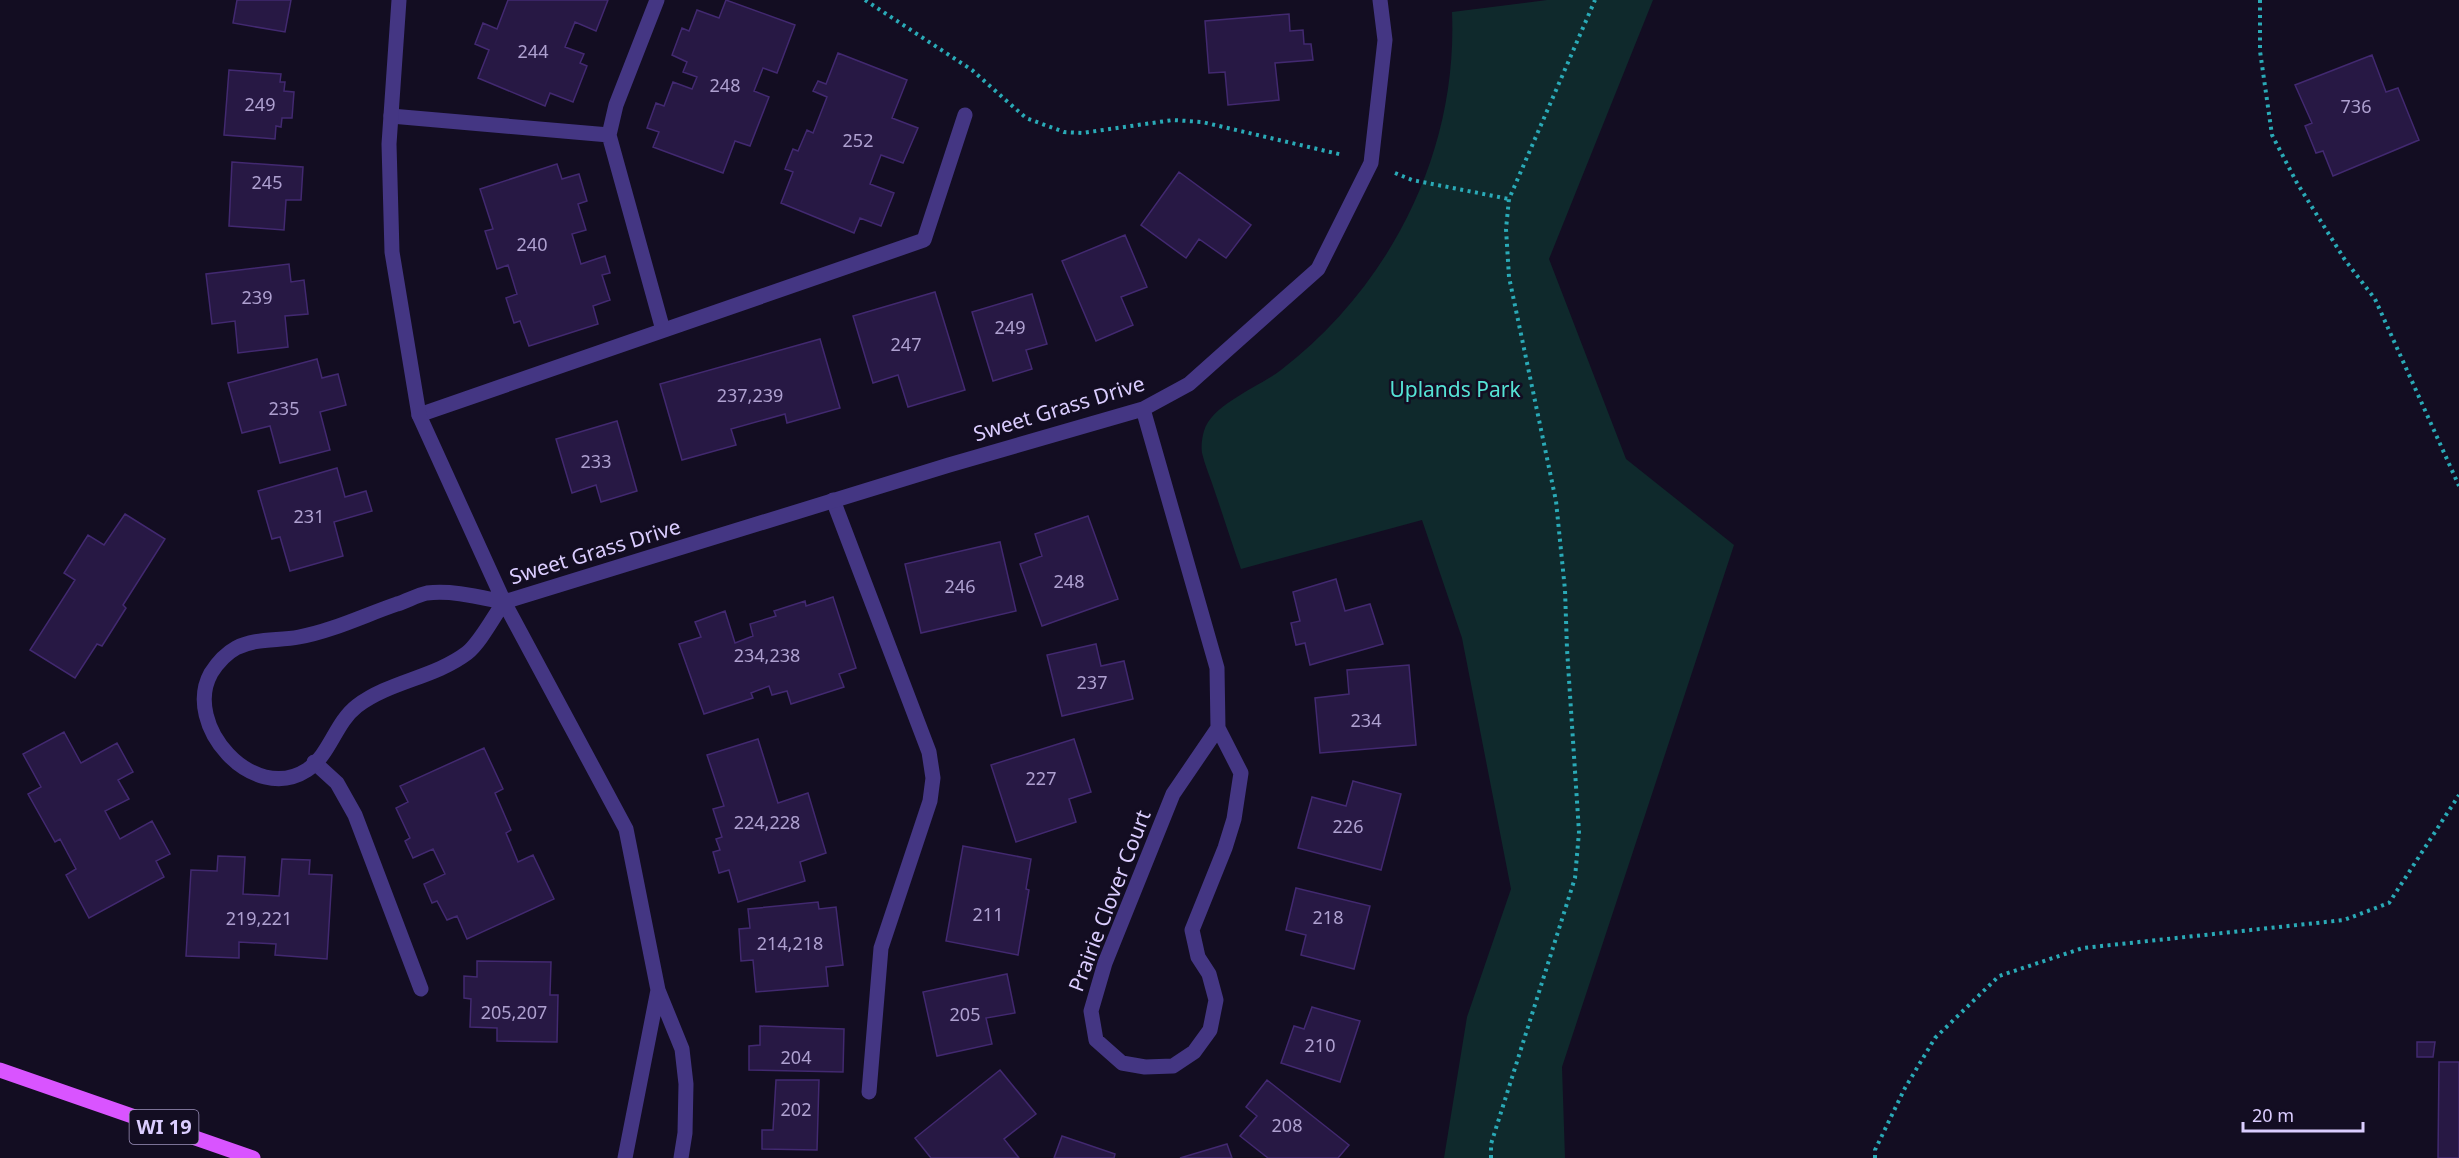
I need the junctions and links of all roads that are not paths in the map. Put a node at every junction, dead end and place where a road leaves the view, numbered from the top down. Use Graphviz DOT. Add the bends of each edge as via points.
graph roads {
  1 [pos="399,0"];
  2 [pos="657,0"];
  3 [pos="1380,0"];
  4 [pos="965,115"];
  5 [pos="391,116"];
  6 [pos="609,135"];
  7 [pos="663,330"];
  8 [pos="1143,409"];
  9 [pos="419,415"];
  10 [pos="833,500"];
  11 [pos="504,602"];
  12 [pos="1218,728"];
  13 [pos="314,762"];
  14 [pos="421,989"];
  15 [pos="658,990"];
  16 [pos="0,1070"];
  17 [pos="869,1092"];
  18 [pos="253,1158"];
  19 [pos="625,1158"];
  20 [pos="681,1158"];
  1 -- 5 [label="street"];
  2 -- 6 [label="street" via="616,105"];
  3 -- 8 [label="street, Sweet Grass Drive" via="1385,40 1371,163 1318,269 1189,384"];
  4 -- 7 [label="street" via="924,240"];
  5 -- 6 [label="street"];
  5 -- 9 [label="street" via="392,252"];
  6 -- 7 [label="street"];
  7 -- 9 [label="street"];
  8 -- 10 [label="street, Sweet Grass Drive"];
  8 -- 12 [label="street, Prairie Clover Court" via="1217,668"];
  9 -- 11 [label="street"];
  10 -- 11 [label="street, Sweet Grass Drive"];
  10 -- 17 [label="street" via="929,752 933,778 930,801 881,948"];
  11 -- 13 [label="street" via="469,652 444,668 371,696 354,708"];
  11 -- 13 [label="street" via="465,594 427,593 324,630 238,647 221,659 202,697 210,727 224,753 243,768 264,777 284,778 307,770"];
  11 -- 15 [label="street" via="626,829"];
  12 -- 12 [label="street, Prairie Clover Court" via="1173,794 1105,963 1091,1011 1096,1040 1122,1063 1173,1066 1194,1052 1210,1030 1216,1000 1209,974 1198,957 1192,930 1225,848 1241,773"];
  13 -- 14 [label="street" via="337,783 355,815"];
  15 -- 19 [label="street"];
  15 -- 20 [label="street" via="682,1049 686,1094"];
  16 -- 18 [label="main road, WI 19"];
}
